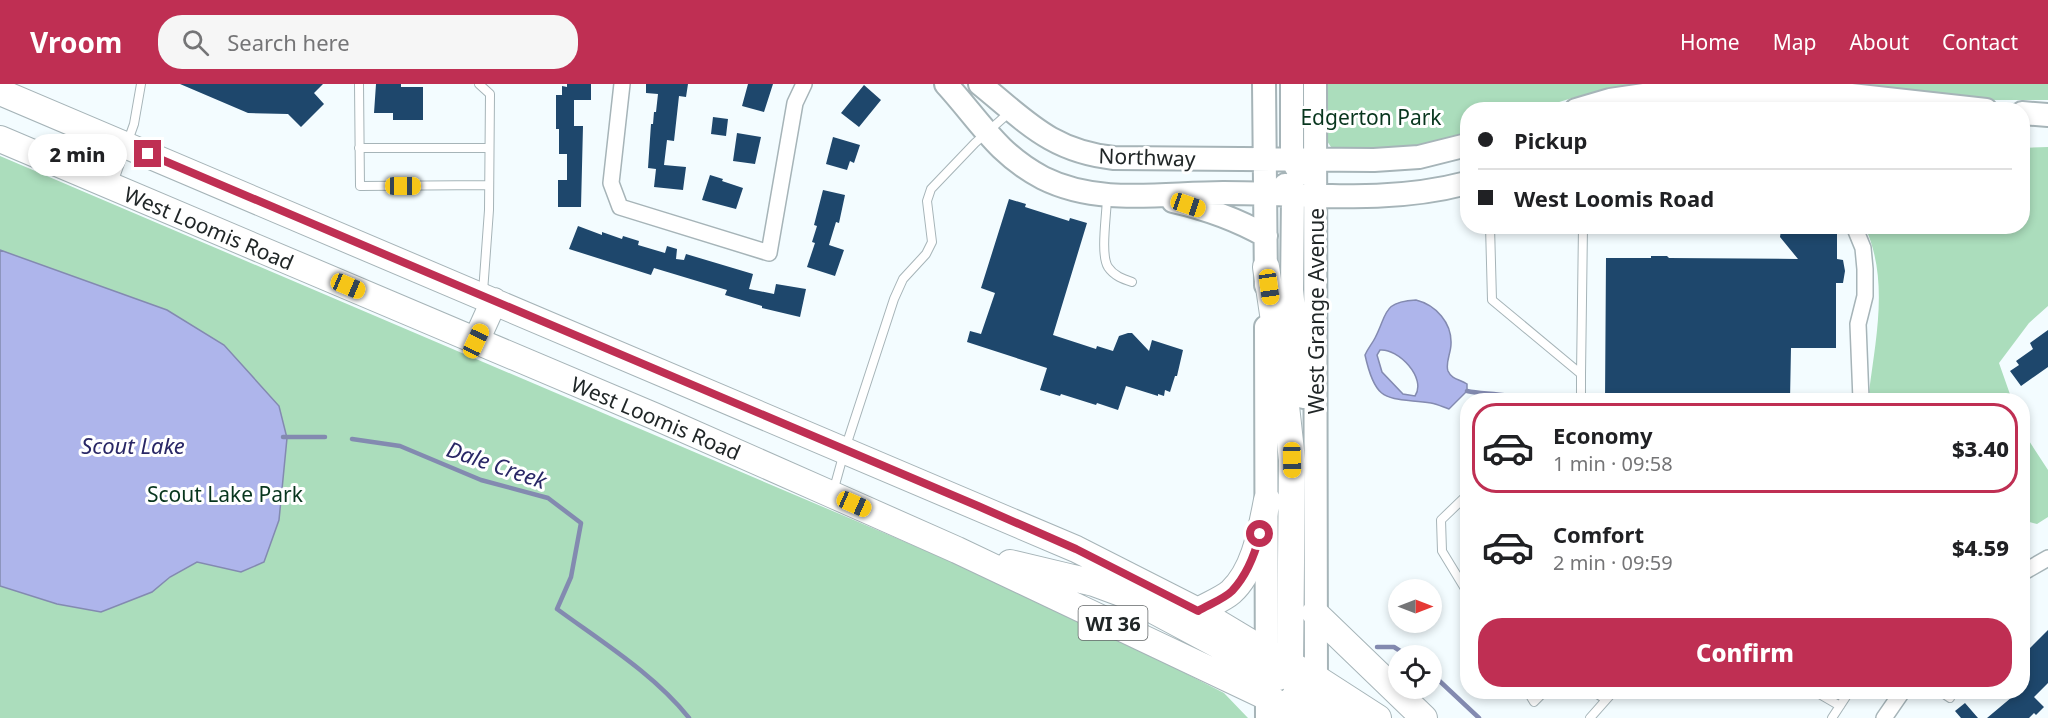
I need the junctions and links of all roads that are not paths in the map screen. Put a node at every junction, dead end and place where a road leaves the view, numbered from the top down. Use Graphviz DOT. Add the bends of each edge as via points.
graph roads {
  1 [pos="141,84"];
  2 [pos="359,84"];
  3 [pos="479,84"];
  4 [pos="622,84"];
  5 [pos="804,84"];
  6 [pos="946,84"];
  7 [pos="981,84"];
  8 [pos="1264,84"];
  9 [pos="1292,84"];
  10 [pos="1315,84"];
  11 [pos="0,92"];
  12 [pos="1718,95"];
  13 [pos="1743,96"];
  14 [pos="1603,102"];
  15 [pos="1836,102"];
  16 [pos="1012,110"];
  17 [pos="2030,114"];
  18 [pos="2048,115"];
  19 [pos="2048,125"];
  20 [pos="2030,126"];
  21 [pos="986,133"];
  22 [pos="0,139"];
  23 [pos="127,146"];
  24 [pos="1460,147"];
  25 [pos="359,148"];
  26 [pos="489,148"];
  27 [pos="1265,160"];
  28 [pos="1292,160"];
  29 [pos="1316,161"];
  30 [pos="489,185"];
  31 [pos="1460,185"];
  32 [pos="112,187"];
  33 [pos="1266,194"];
  34 [pos="1107,195"];
  35 [pos="1145,195"];
  36 [pos="1293,195"];
  37 [pos="1316,196"];
  38 [pos="1491,234"];
  39 [pos="1583,234"];
  40 [pos="1857,234"];
  41 [pos="1266,236"];
  42 [pos="1266,267"];
  43 [pos="1132,282"];
  44 [pos="489,298"];
  45 [pos="476,341"];
  46 [pos="1581,374"];
  47 [pos="1581,393"];
  48 [pos="1861,393"];
  49 [pos="845,449"];
  50 [pos="1316,482"];
  51 [pos="833,495"];
  52 [pos="1267,500"];
  53 [pos="1460,502"];
  54 [pos="2048,558"];
  55 [pos="2030,568"];
  56 [pos="1460,581"];
  57 [pos="1198,611"];
  58 [pos="1315,613"];
  59 [pos="1291,696"];
  60 [pos="1605,699"];
  61 [pos="1828,699"];
  62 [pos="1844,699"];
  63 [pos="1897,699"];
  64 [pos="1840,706"];
  65 [pos="1343,718"];
  66 [pos="1378,718"];
  67 [pos="1424,718"];
  68 [pos="1590,718"];
  69 [pos="1832,718"];
  70 [pos="1884,718"];
  1 -- 23 [label="lane"];
  2 -- 25 [label="lane"];
  3 -- 26 [label="lane" via="490,94"];
  4 -- 5 [label="street" via="612,183 620,207 769,253 795,103"];
  6 -- 21 [label="street, Northway"];
  7 -- 16 [label="street, Northway"];
  8 -- 27 [label="street"];
  9 -- 28 [label="street"];
  10 -- 29 [label="street, West Grange Avenue"];
  11 -- 23 [label="main road, West Loomis Road / WI 36"];
  12 -- 13 [label="street"];
  12 -- 14 [label="street" via="1657,93"];
  13 -- 15 [label="street"];
  16 -- 21 [label="lane"];
  16 -- 27 [label="street, Northway" via="1042,135 1089,156"];
  17 -- 18 [label="street"];
  19 -- 20 [label="street"];
  21 -- 34 [label="street, Northway" via="1012,158 1043,177 1068,188"];
  21 -- 49 [label="lane" via="931,189 927,201 932,242 903,279 894,299"];
  22 -- 32 [label="main road, West Loomis Road"];
  23 -- 32 [label="lane"];
  23 -- 44 [label="main road, West Loomis Road / WI 36"];
  24 -- 29 [label="street, Northway" via="1419,157"];
  25 -- 26 [label="lane"];
  25 -- 30 [label="lane" via="360,186"];
  26 -- 30 [label="lane"];
  27 -- 28 [label="street, Northway"];
  27 -- 33 [label="street"];
  27 -- 36 [label="street"];
  28 -- 29 [label="street, Northway"];
  28 -- 37 [label="street"];
  29 -- 37 [label="street, West Grange Avenue"];
  30 -- 44 [label="lane"];
  31 -- 37 [label="street, Northway" via="1435,192 1382,197"];
  32 -- 45 [label="main road, West Loomis Road"];
  33 -- 35 [label="street, Northway"];
  33 -- 36 [label="street, Northway"];
  33 -- 41 [label="street"];
  34 -- 35 [label="street, Northway"];
  34 -- 43 [label="lane" via="1108,267 1119,278"];
  35 -- 41 [label="street" via="1188,205"];
  36 -- 37 [label="street, Northway"];
  36 -- 50 [label="street" via="1294,320"];
  37 -- 50 [label="street, West Grange Avenue"];
  38 -- 46 [label="lane" via="1492,300"];
  39 -- 46 [label="lane"];
  40 -- 48 [label="street" via="1865,269 1865,296 1858,324"];
  41 -- 42 [label="street"];
  42 -- 52 [label="street"];
  42 -- 59 [label="main road" via="1292,460"];
  44 -- 45 [label="main road"];
  44 -- 49 [label="main road, West Loomis Road / WI 36"];
  45 -- 51 [label="main road, West Loomis Road"];
  46 -- 47 [label="lane"];
  49 -- 51 [label="lane"];
  49 -- 57 [label="main road, West Loomis Road / WI 36" via="1076,549"];
  50 -- 58 [label="street, West Grange Avenue"];
  51 -- 59 [label="main road, West Loomis Road" via="957,550 1112,590"];
  52 -- 57 [label="main road" via="1256,551 1245,572 1231,592"];
  52 -- 59 [label="street"];
  53 -- 56 [label="lane" via="1441,520 1442,551"];
  54 -- 55 [label="street"];
  57 -- 59 [label="main road, West Loomis Road / WI 36"];
  58 -- 59 [label="street, West Grange Avenue"];
  58 -- 67 [label="main road"];
  59 -- 65 [label="main road"];
  59 -- 66 [label="main road, West Loomis Road / WI 36"];
  60 -- 68 [label="lane"];
  61 -- 64 [label="lane"];
  62 -- 64 [label="lane"];
  63 -- 70 [label="street"];
  64 -- 69 [label="lane"];
}
